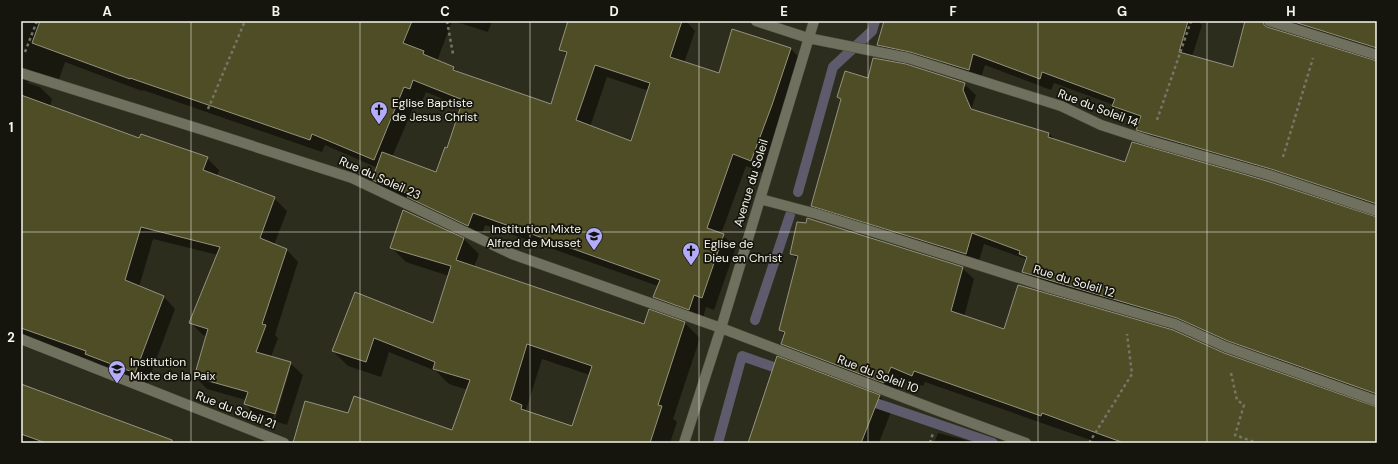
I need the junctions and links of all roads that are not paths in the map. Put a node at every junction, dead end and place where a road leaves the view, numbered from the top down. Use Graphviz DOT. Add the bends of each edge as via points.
graph roads {
  1 [pos="756,21"];
  2 [pos="814,21"];
  3 [pos="1269,21"];
  4 [pos="808,38"];
  5 [pos="1377,55"];
  6 [pos="21,73"];
  7 [pos="760,198"];
  8 [pos="1377,211"];
  9 [pos="721,328"];
  10 [pos="21,339"];
  11 [pos="1377,401"];
  12 [pos="284,443"];
  13 [pos="684,443"];
  14 [pos="1026,443"];
  1 -- 4 [label="street, Rue du Soleil 14"];
  2 -- 4 [label="street, Avenue du Soleil"];
  3 -- 5 [label="street"];
  4 -- 7 [label="street, Avenue du Soleil"];
  4 -- 8 [label="street, Rue du Soleil 14" via="908,58 1061,106 1101,125 1150,141 1277,178"];
  6 -- 9 [label="street, Rue du Soleil 23" via="352,178 512,254"];
  7 -- 9 [label="street, Avenue du Soleil"];
  7 -- 11 [label="street, Rue du Soleil 12" via="1175,324 1226,347"];
  9 -- 13 [label="street, Avenue du Soleil"];
  9 -- 14 [label="street, Rue du Soleil 10"];
  10 -- 12 [label="street, Rue du Soleil 21"];
}
